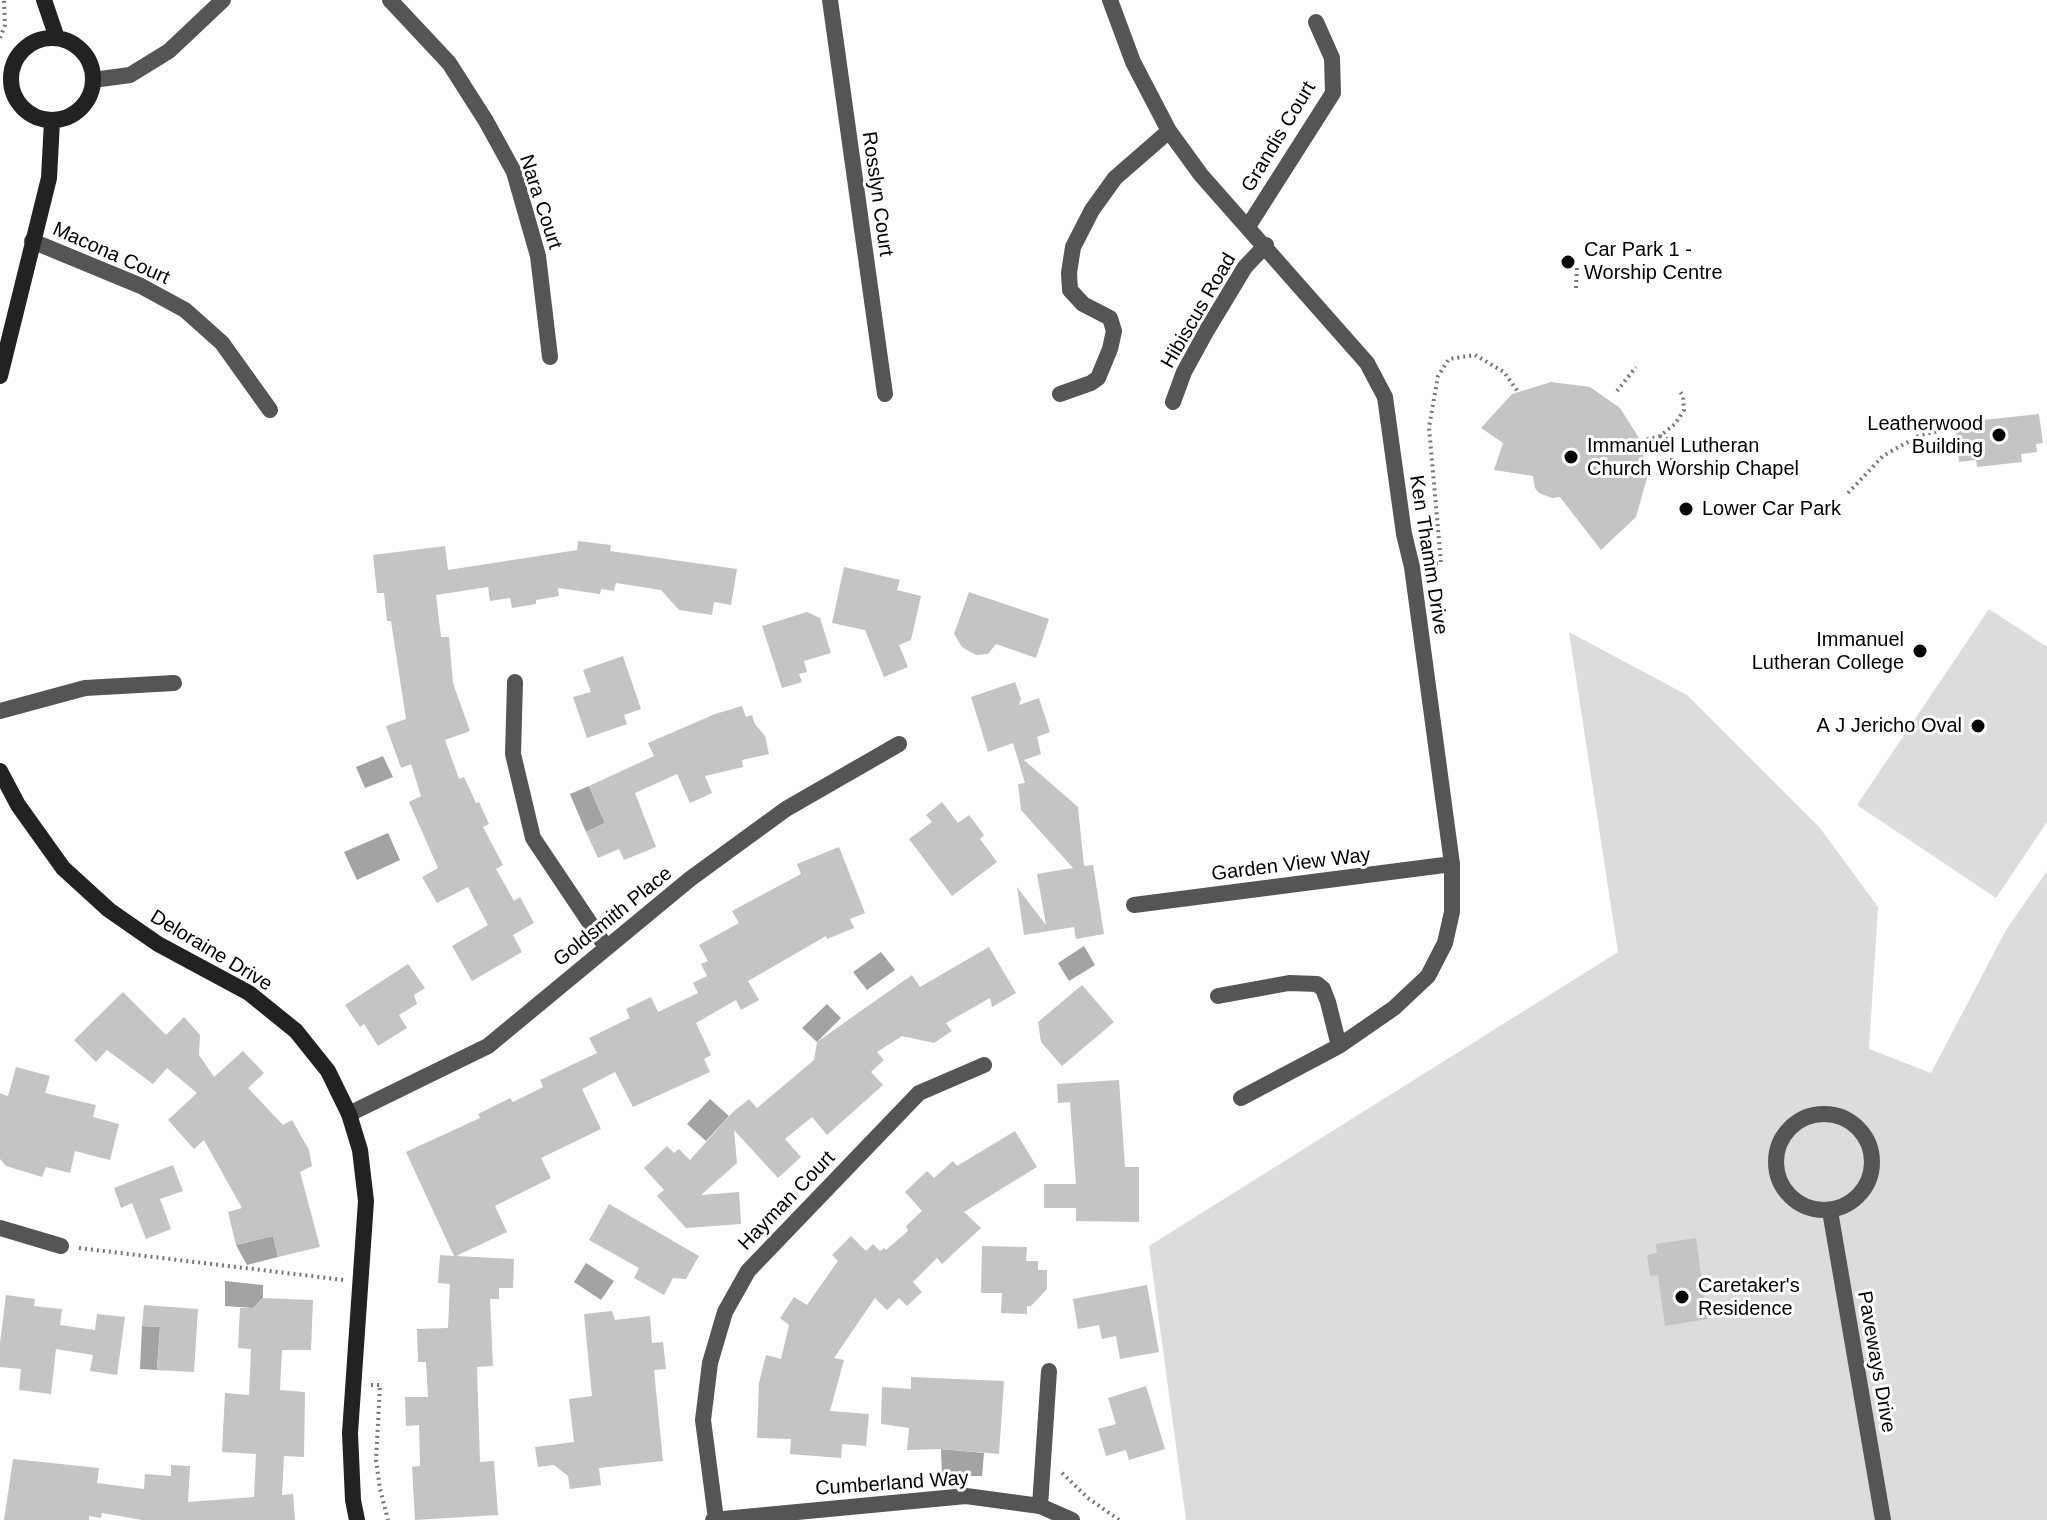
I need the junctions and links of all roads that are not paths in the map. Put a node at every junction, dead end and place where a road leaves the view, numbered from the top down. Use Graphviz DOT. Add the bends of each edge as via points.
graph roads {
  1 [pos="44,0"];
  2 [pos="223,0"];
  3 [pos="390,0"];
  4 [pos="830,0"];
  5 [pos="1110,0"];
  6 [pos="1316,22"];
  7 [pos="57,38"];
  8 [pos="93,80"];
  9 [pos="52,121"];
  10 [pos="1169,131"];
  11 [pos="1249,225"];
  12 [pos="32,241"];
  13 [pos="1266,245"];
  14 [pos="550,357"];
  15 [pos="0,376"];
  16 [pos="885,394"];
  17 [pos="1060,394"];
  18 [pos="1173,402"];
  19 [pos="270,410"];
  20 [pos="515,682"];
  21 [pos="174,683"];
  22 [pos="0,711"];
  23 [pos="899,744"];
  24 [pos="0,771"];
  25 [pos="1452,864"];
  26 [pos="1134,905"];
  27 [pos="606,947"];
  28 [pos="1218,996"];
  29 [pos="1339,1046"];
  30 [pos="984,1065"];
  31 [pos="1241,1098"];
  32 [pos="349,1114"];
  33 [pos="1830,1211"];
  34 [pos="0,1228"];
  35 [pos="61,1246"];
  36 [pos="1049,1371"];
  37 [pos="1040,1506"];
  38 [pos="357,1520"];
  39 [pos="714,1520"];
  40 [pos="1072,1520"];
  41 [pos="1883,1520"];
  1 -- 7 [label="street"];
  2 -- 8 [label="street" via="169,51 130,75"];
  3 -- 14 [label="street, Nara Court" via="449,63 514,172 538,256"];
  4 -- 16 [label="street, Rosslyn Court"];
  5 -- 10 [label="street, Ken Thamm Drive" via="1133,62"];
  6 -- 11 [label="street, Grandis Court" via="1332,58 1333,93"];
  7 -- 8 [label="street" via="87,57"];
  7 -- 9 [label="street" via="43,38 20,52 10,77 17,103 39,119"];
  8 -- 9 [label="street" via="85,104"];
  9 -- 12 [label="street" via="49,178"];
  10 -- 11 [label="street, Ken Thamm Drive" via="1201,175"];
  10 -- 17 [label="street" via="1115,178 1073,247 1070,290 1083,304 1110,318 1114,331 1098,378"];
  11 -- 13 [label="street, Ken Thamm Drive"];
  12 -- 15 [label="street"];
  12 -- 19 [label="street, Macona Court" via="185,310 222,343"];
  13 -- 18 [label="street, Hibiscus Road" via="1245,267 1207,330"];
  13 -- 25 [label="street, Ken Thamm Drive" via="1367,363 1385,397"];
  20 -- 27 [label="street" via="513,754 533,838"];
  21 -- 22 [label="street" via="85,688"];
  23 -- 27 [label="street, Goldsmith Place" via="786,809"];
  24 -- 32 [label="street, Deloraine Drive" via="63,868 109,910 158,944 249,993 296,1031 328,1071"];
  25 -- 26 [label="street, Garden View Way"];
  25 -- 29 [label="street, Ken Thamm Drive" via="1452,912 1445,943 1428,976 1394,1008"];
  27 -- 32 [label="street, Goldsmith Place" via="488,1046"];
  28 -- 29 [label="street" via="1289,983 1317,984 1328,1002"];
  29 -- 31 [label="street, Ken Thamm Drive"];
  30 -- 39 [label="street, Hayman Court" via="919,1093 748,1271 725,1312 710,1363 703,1420"];
  32 -- 38 [label="street, Deloraine Drive" via="366,1201 350,1433"];
  33 -- 33 [label="street" via="1798,1203 1778,1177 1779,1144 1799,1120 1813,1115 1842,1117 1856,1125 1872,1152 1873,1168 1859,1197"];
  33 -- 41 [label="street, Paveways Drive"];
  34 -- 35 [label="street"];
  36 -- 37 [label="street"];
  37 -- 39 [label="street, Cumberland Way" via="966,1496"];
  37 -- 40 [label="street, Cumberland Way"];
}
